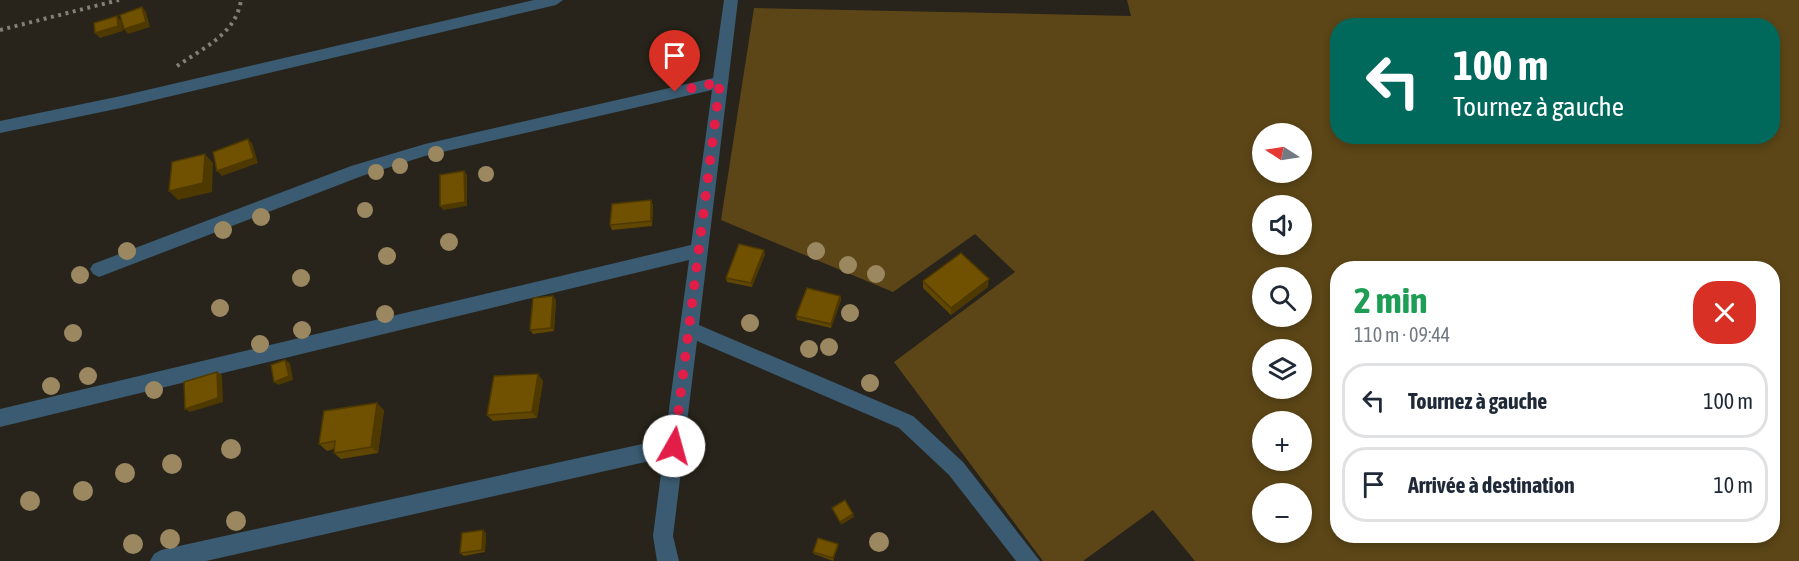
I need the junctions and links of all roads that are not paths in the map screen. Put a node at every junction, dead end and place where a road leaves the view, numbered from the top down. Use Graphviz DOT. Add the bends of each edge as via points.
graph roads {
  1 [pos="556,0"];
  2 [pos="731,0"];
  3 [pos="720,82"];
  4 [pos="0,127"];
  5 [pos="699,250"];
  6 [pos="99,269"];
  7 [pos="689,329"];
  8 [pos="0,418"];
  9 [pos="674,446"];
  10 [pos="161,561"];
  11 [pos="668,561"];
  12 [pos="1029,561"];
  1 -- 4 [label="street"];
  2 -- 3 [label="street"];
  3 -- 5 [label="street"];
  3 -- 6 [label="street" via="425,150 357,171"];
  5 -- 7 [label="street"];
  5 -- 8 [label="street"];
  7 -- 9 [label="street"];
  7 -- 12 [label="street" via="906,422 921,432"];
  9 -- 10 [label="street"];
  9 -- 11 [label="street" via="663,536"];
}
